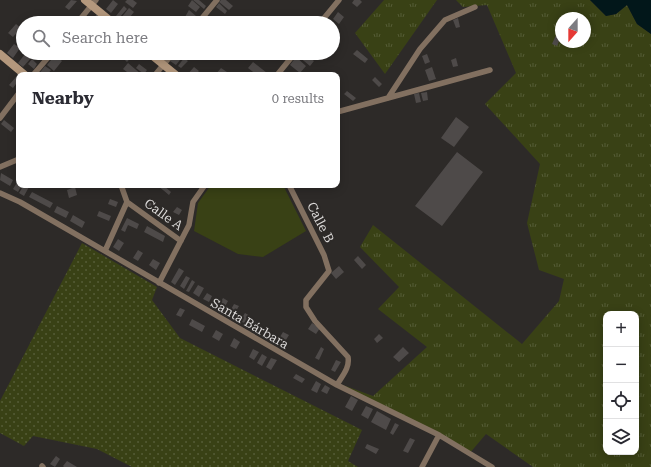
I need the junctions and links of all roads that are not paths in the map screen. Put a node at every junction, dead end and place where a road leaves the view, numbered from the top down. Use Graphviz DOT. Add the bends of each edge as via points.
graph roads {
  1 [pos="217,0"];
  2 [pos="339,0"];
  3 [pos="91,2"];
  4 [pos="475,7"];
  5 [pos="82,16"];
  6 [pos="106,16"];
  7 [pos="204,16"];
  8 [pos="326,16"];
  9 [pos="0,54"];
  10 [pos="46,60"];
  11 [pos="157,60"];
  12 [pos="167,60"];
  13 [pos="289,60"];
  14 [pos="163,65"];
  15 [pos="490,70"];
  16 [pos="21,72"];
  17 [pos="36,72"];
  18 [pos="157,72"];
  19 [pos="172,72"];
  20 [pos="279,72"];
  21 [pos="16,97"];
  22 [pos="388,98"];
  23 [pos="340,111"];
  24 [pos="0,118"];
  25 [pos="16,160"];
  26 [pos="0,167"];
  27 [pos="122,188"];
  28 [pos="203,188"];
  29 [pos="290,188"];
  30 [pos="0,193"];
  31 [pos="127,202"];
  32 [pos="181,241"];
  33 [pos="105,251"];
  34 [pos="159,283"];
  35 [pos="337,385"];
  36 [pos="439,435"];
  37 [pos="422,467"];
  38 [pos="492,467"];
  1 -- 7 [label="street"];
  2 -- 8 [label="street"];
  3 -- 5 [label="street"];
  3 -- 6 [label="street"];
  4 -- 22 [label="street" via="445,20 432,33"];
  9 -- 16 [label="street"];
  10 -- 17 [label="street"];
  11 -- 14 [label="street"];
  12 -- 14 [label="street"];
  13 -- 20 [label="street"];
  14 -- 18 [label="street"];
  14 -- 19 [label="street"];
  15 -- 22 [label="street"];
  21 -- 24 [label="street"];
  22 -- 23 [label="street"];
  25 -- 26 [label="street"];
  27 -- 31 [label="street, Calle A"];
  28 -- 32 [label="street" via="193,202 189,225"];
  29 -- 35 [label="street, Calle B" via="324,255 329,271 306,300 306,307 348,357 349,362"];
  30 -- 33 [label="street, Santa Bárbara"];
  31 -- 32 [label="street, Calle A"];
  31 -- 33 [label="street"];
  32 -- 34 [label="street"];
  33 -- 34 [label="street, Santa Bárbara"];
  34 -- 35 [label="street, Santa Bárbara"];
  35 -- 36 [label="street, Santa Bárbara"];
  36 -- 37 [label="street"];
  36 -- 38 [label="street, Santa Bárbara"];
}
